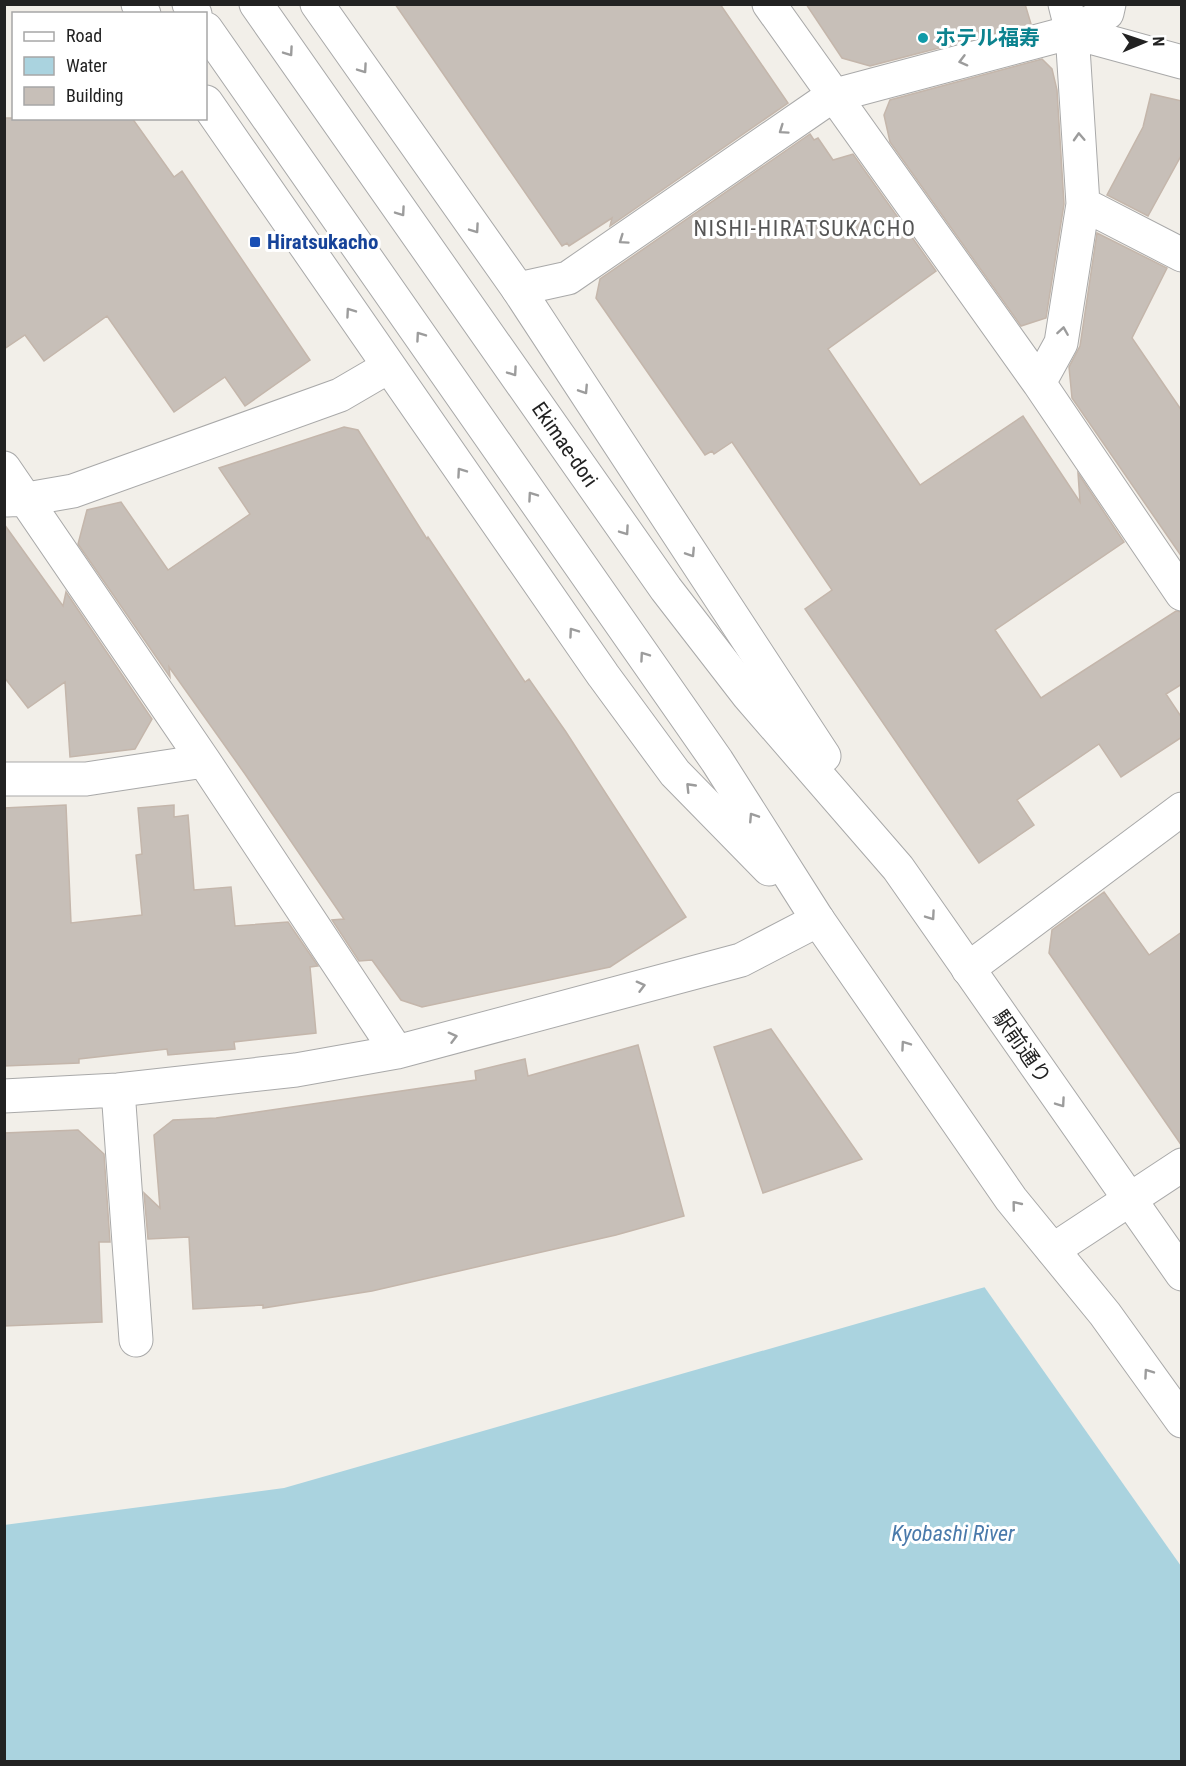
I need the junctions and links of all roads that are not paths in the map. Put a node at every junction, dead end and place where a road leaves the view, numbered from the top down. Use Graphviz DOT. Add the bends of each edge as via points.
graph roads {
  1 [pos="256,4"];
  2 [pos="317,4"];
  3 [pos="770,4"];
  4 [pos="1109,4"];
  5 [pos="1069,18"];
  6 [pos="207,30"];
  7 [pos="1182,62"];
  8 [pos="832,96"];
  9 [pos="207,103"];
  10 [pos="1083,204"];
  11 [pos="1182,255"];
  12 [pos="518,289"];
  13 [pos="388,367"];
  14 [pos="1039,384"];
  15 [pos="4,468"];
  16 [pos="16,499"];
  17 [pos="1182,594"];
  18 [pos="204,761"];
  19 [pos="4,779"];
  20 [pos="1182,809"];
  21 [pos="898,868"];
  22 [pos="818,920"];
  23 [pos="968,969"];
  24 [pos="397,1052"];
  25 [pos="118,1090"];
  26 [pos="4,1096"];
  27 [pos="1182,1165"];
  28 [pos="1138,1212"];
  29 [pos="1053,1250"];
  30 [pos="1182,1274"];
  31 [pos="136,1340"];
  32 [pos="1182,1421"];
  1 -- 21 [label="street, Ekimae-dori, one-way" via="666,590 748,695"];
  2 -- 12 [label="street, one-way"];
  3 -- 8 [label="street"];
  4 -- 5 [label="street" via="1107,13"];
  5 -- 7 [label="street"];
  5 -- 8 [label="street, one-way"];
  10 -- 5 [label="street, one-way"];
  22 -- 6 [label="street, one-way" via="717,761"];
  8 -- 12 [label="street, one-way" via="568,278"];
  8 -- 14 [label="street"];
  13 -- 9 [label="street, one-way"];
  10 -- 11 [label="street"];
  14 -- 10 [label="street, one-way" via="1061,343"];
  12 -- 21 [label="street, one-way"];
  13 -- 16 [label="street" via="340,395 73,491"];
  22 -- 13 [label="street, one-way" via="675,772"];
  14 -- 17 [label="street"];
  15 -- 16 [label="street"];
  16 -- 18 [label="street"];
  18 -- 19 [label="street" via="86,779"];
  18 -- 24 [label="street"];
  20 -- 23 [label="street"];
  21 -- 23 [label="street, 駅前通り, one-way"];
  24 -- 22 [label="street, one-way" via="741,960"];
  29 -- 22 [label="street, one-way" via="1011,1199"];
  23 -- 28 [label="street, 駅前通り, one-way"];
  24 -- 25 [label="street" via="296,1070"];
  25 -- 26 [label="street"];
  25 -- 31 [label="street"];
  27 -- 28 [label="street"];
  28 -- 29 [label="street"];
  28 -- 30 [label="street, 駅前通り"];
  32 -- 29 [label="street, one-way" via="1106,1314"];
}
